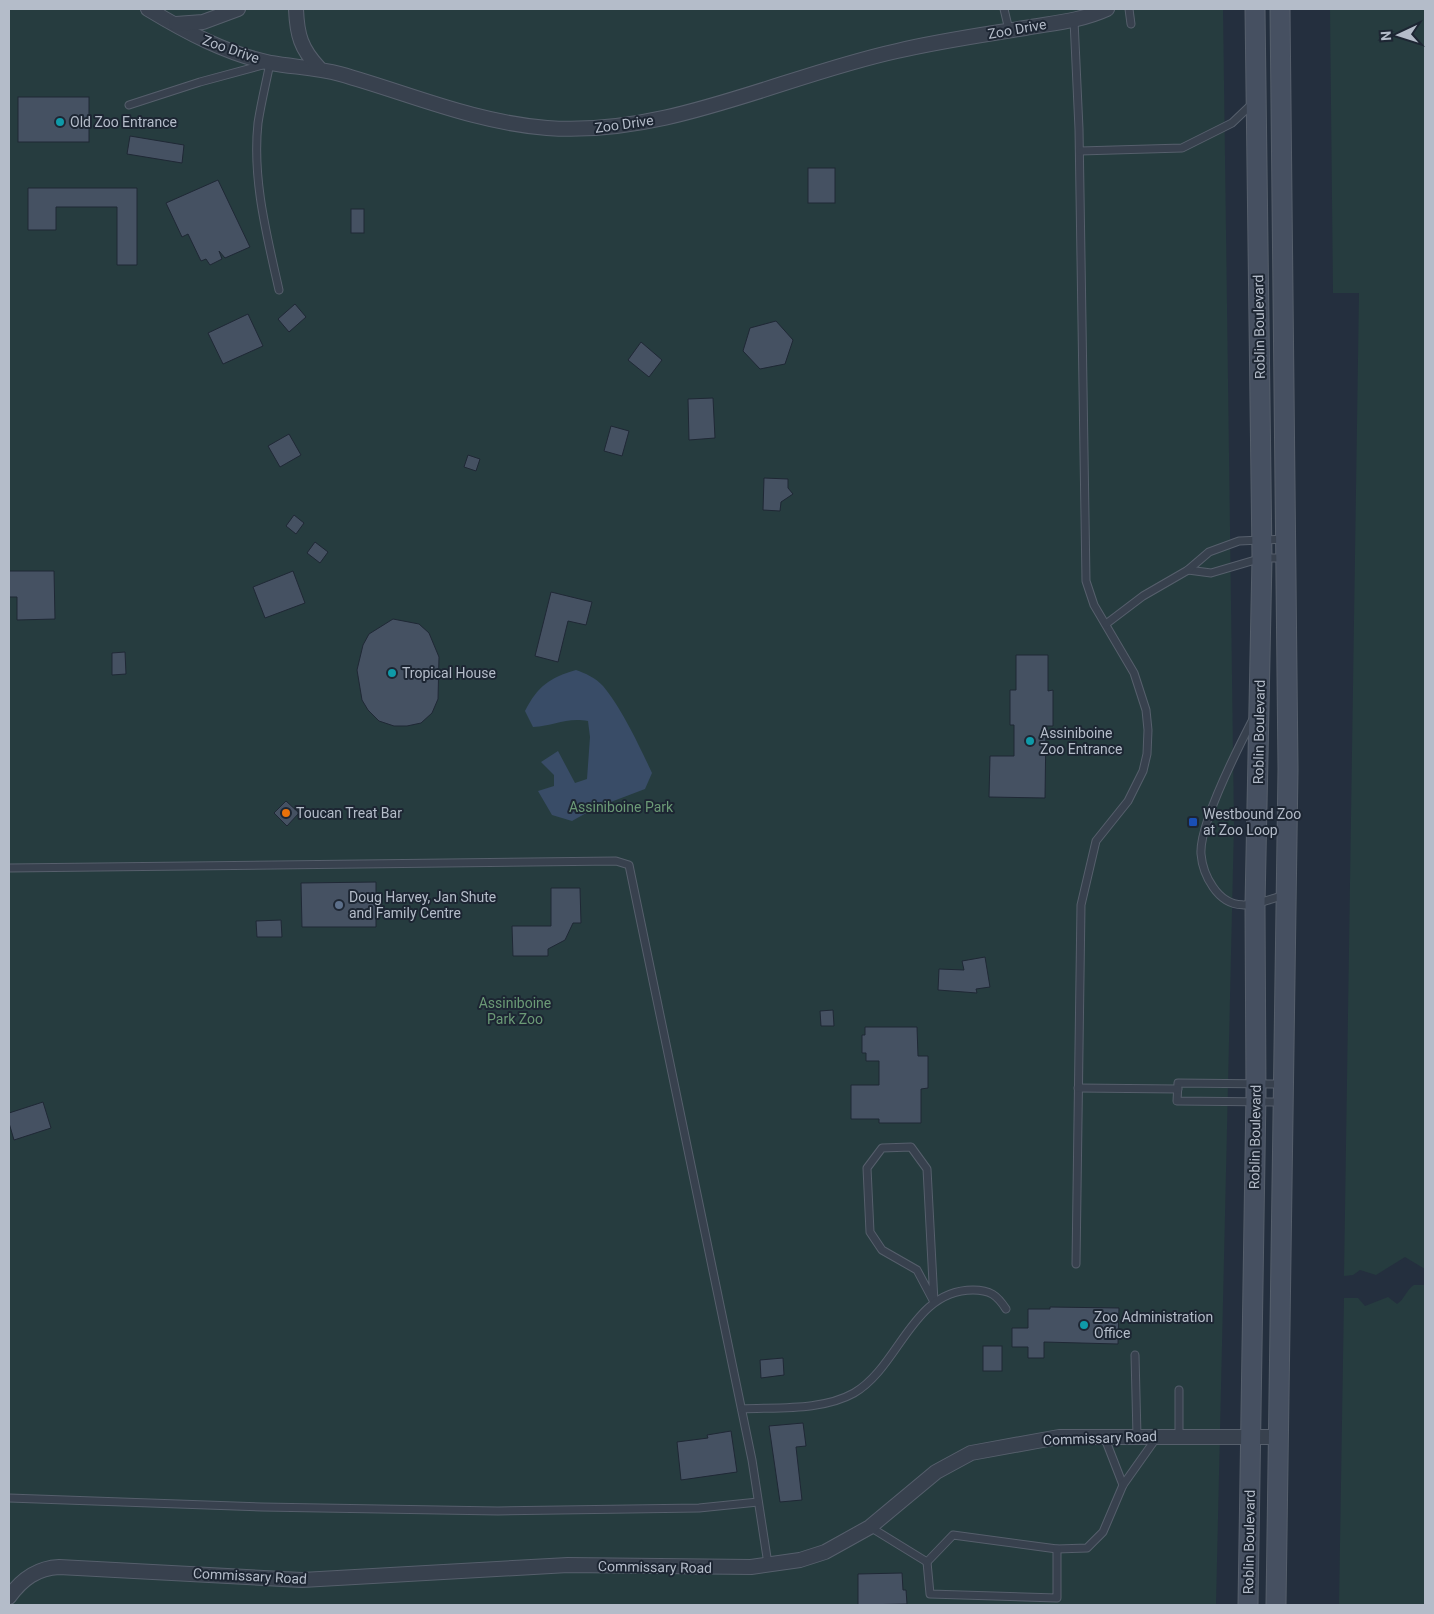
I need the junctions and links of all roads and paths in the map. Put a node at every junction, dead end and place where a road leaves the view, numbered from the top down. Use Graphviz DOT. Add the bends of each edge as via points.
graph roads {
  1 [pos="148,9"];
  2 [pos="238,9"];
  3 [pos="296,9"];
  4 [pos="1004,9"];
  5 [pos="1107,9"];
  6 [pos="1129,9"];
  7 [pos="1255,9"];
  8 [pos="1280,9"];
  9 [pos="1074,20"];
  10 [pos="175,24"];
  11 [pos="1131,24"];
  12 [pos="1009,30"];
  13 [pos="270,63"];
  14 [pos="319,68"];
  15 [pos="1257,100"];
  16 [pos="129,105"];
  17 [pos="1080,151"];
  18 [pos="279,290"];
  19 [pos="1262,539"];
  20 [pos="1286,539"];
  21 [pos="1262,558"];
  22 [pos="1286,558"];
  23 [pos="1188,570"];
  24 [pos="1106,624"];
  25 [pos="1260,705"];
  26 [pos="9,868"];
  27 [pos="1287,894"];
  28 [pos="1255,905"];
  29 [pos="1178,1086"];
  30 [pos="1078,1088"];
  31 [pos="1256,1093"];
  32 [pos="1282,1093"];
  33 [pos="1076,1264"];
  34 [pos="934,1302"];
  35 [pos="1006,1309"];
  36 [pos="1135,1355"];
  37 [pos="1179,1390"];
  38 [pos="742,1409"];
  39 [pos="1104,1436"];
  40 [pos="1137,1436"];
  41 [pos="1158,1436"];
  42 [pos="1179,1436"];
  43 [pos="1250,1437"];
  44 [pos="1278,1437"];
  45 [pos="1123,1485"];
  46 [pos="9,1498"];
  47 [pos="758,1502"];
  48 [pos="870,1528"];
  49 [pos="1057,1549"];
  50 [pos="927,1562"];
  51 [pos="768,1564"];
  52 [pos="9,1597"];
  53 [pos="1248,1605"];
  54 [pos="1276,1605"];
  1 -- 10 [label="street, Zoo Drive"];
  2 -- 10 [label="street" via="203,22"];
  3 -- 14 [label="street" via="305,54"];
  4 -- 12 [label="lane"];
  5 -- 9 [label="street, Zoo Drive"];
  6 -- 11 [label="lane"];
  7 -- 15 [label="main road, Roblin Boulevard"];
  8 -- 20 [label="main road, Roblin Boulevard"];
  9 -- 12 [label="street, Zoo Drive"];
  9 -- 17 [label="lane"];
  10 -- 13 [label="street, Zoo Drive" via="202,39"];
  12 -- 14 [label="street, Zoo Drive" via="841,64 659,120 599,128 547,128 475,117"];
  13 -- 14 [label="street, Zoo Drive"];
  13 -- 16 [label="lane"];
  13 -- 18 [label="lane" via="258,124 259,171 263,222"];
  15 -- 17 [label="lane" via="1232,122 1182,148"];
  15 -- 19 [label="main road, Roblin Boulevard"];
  17 -- 24 [label="lane" via="1086,570 1091,597"];
  19 -- 20 [label="lane"];
  19 -- 21 [label="main road, Roblin Boulevard"];
  19 -- 23 [label="lane" via="1239,541 1209,552"];
  20 -- 22 [label="main road, Roblin Boulevard"];
  21 -- 22 [label="lane"];
  21 -- 23 [label="lane" via="1211,573"];
  21 -- 25 [label="main road, Roblin Boulevard"];
  22 -- 27 [label="main road, Roblin Boulevard"];
  23 -- 24 [label="lane"];
  24 -- 30 [label="lane" via="1141,690 1148,730 1147,754 1128,801 1096,841 1081,905"];
  25 -- 28 [label="main road, Roblin Boulevard"];
  25 -- 28 [label="lane" via="1210,813 1201,854 1209,881 1219,896 1229,904"];
  26 -- 38 [label="lane" via="616,862 629,865"];
  27 -- 28 [label="lane"];
  27 -- 32 [label="main road, Roblin Boulevard"];
  28 -- 31 [label="main road, Roblin Boulevard"];
  29 -- 30 [label="lane"];
  29 -- 31 [label="lane"];
  29 -- 31 [label="lane" via="1178,1101"];
  30 -- 33 [label="lane"];
  31 -- 32 [label="lane"];
  31 -- 32 [label="lane"];
  31 -- 43 [label="main road, Roblin Boulevard"];
  32 -- 44 [label="main road, Roblin Boulevard"];
  34 -- 34 [label="lane" via="927,1169 911,1147 882,1148 867,1168 870,1232 882,1250 917,1270"];
  34 -- 35 [label="lane" via="960,1290 982,1290 996,1294"];
  34 -- 38 [label="lane" via="876,1375 853,1393 842,1399 813,1405"];
  36 -- 40 [label="lane"];
  37 -- 42 [label="lane"];
  38 -- 47 [label="lane"];
  39 -- 40 [label="street, Commissary Road"];
  39 -- 45 [label="lane"];
  39 -- 48 [label="street, Commissary Road" via="1035,1440 971,1454 936,1472"];
  40 -- 41 [label="street, Commissary Road"];
  41 -- 42 [label="street, Commissary Road"];
  41 -- 45 [label="lane"];
  42 -- 43 [label="street, Commissary Road"];
  43 -- 44 [label="street, Commissary Road"];
  43 -- 53 [label="main road, Roblin Boulevard"];
  44 -- 54 [label="main road, Roblin Boulevard"];
  45 -- 49 [label="lane" via="1113,1513 1097,1540 1087,1548"];
  46 -- 47 [label="lane" via="498,1511 699,1508"];
  47 -- 51 [label="lane"];
  48 -- 50 [label="lane"];
  48 -- 51 [label="street, Commissary Road" via="813,1557"];
  49 -- 50 [label="lane" via="953,1535"];
  49 -- 50 [label="lane" via="1056,1598 930,1594"];
  51 -- 52 [label="street, Commissary Road" via="734,1568 568,1565 302,1580 59,1567 38,1570 18,1584"];
}
